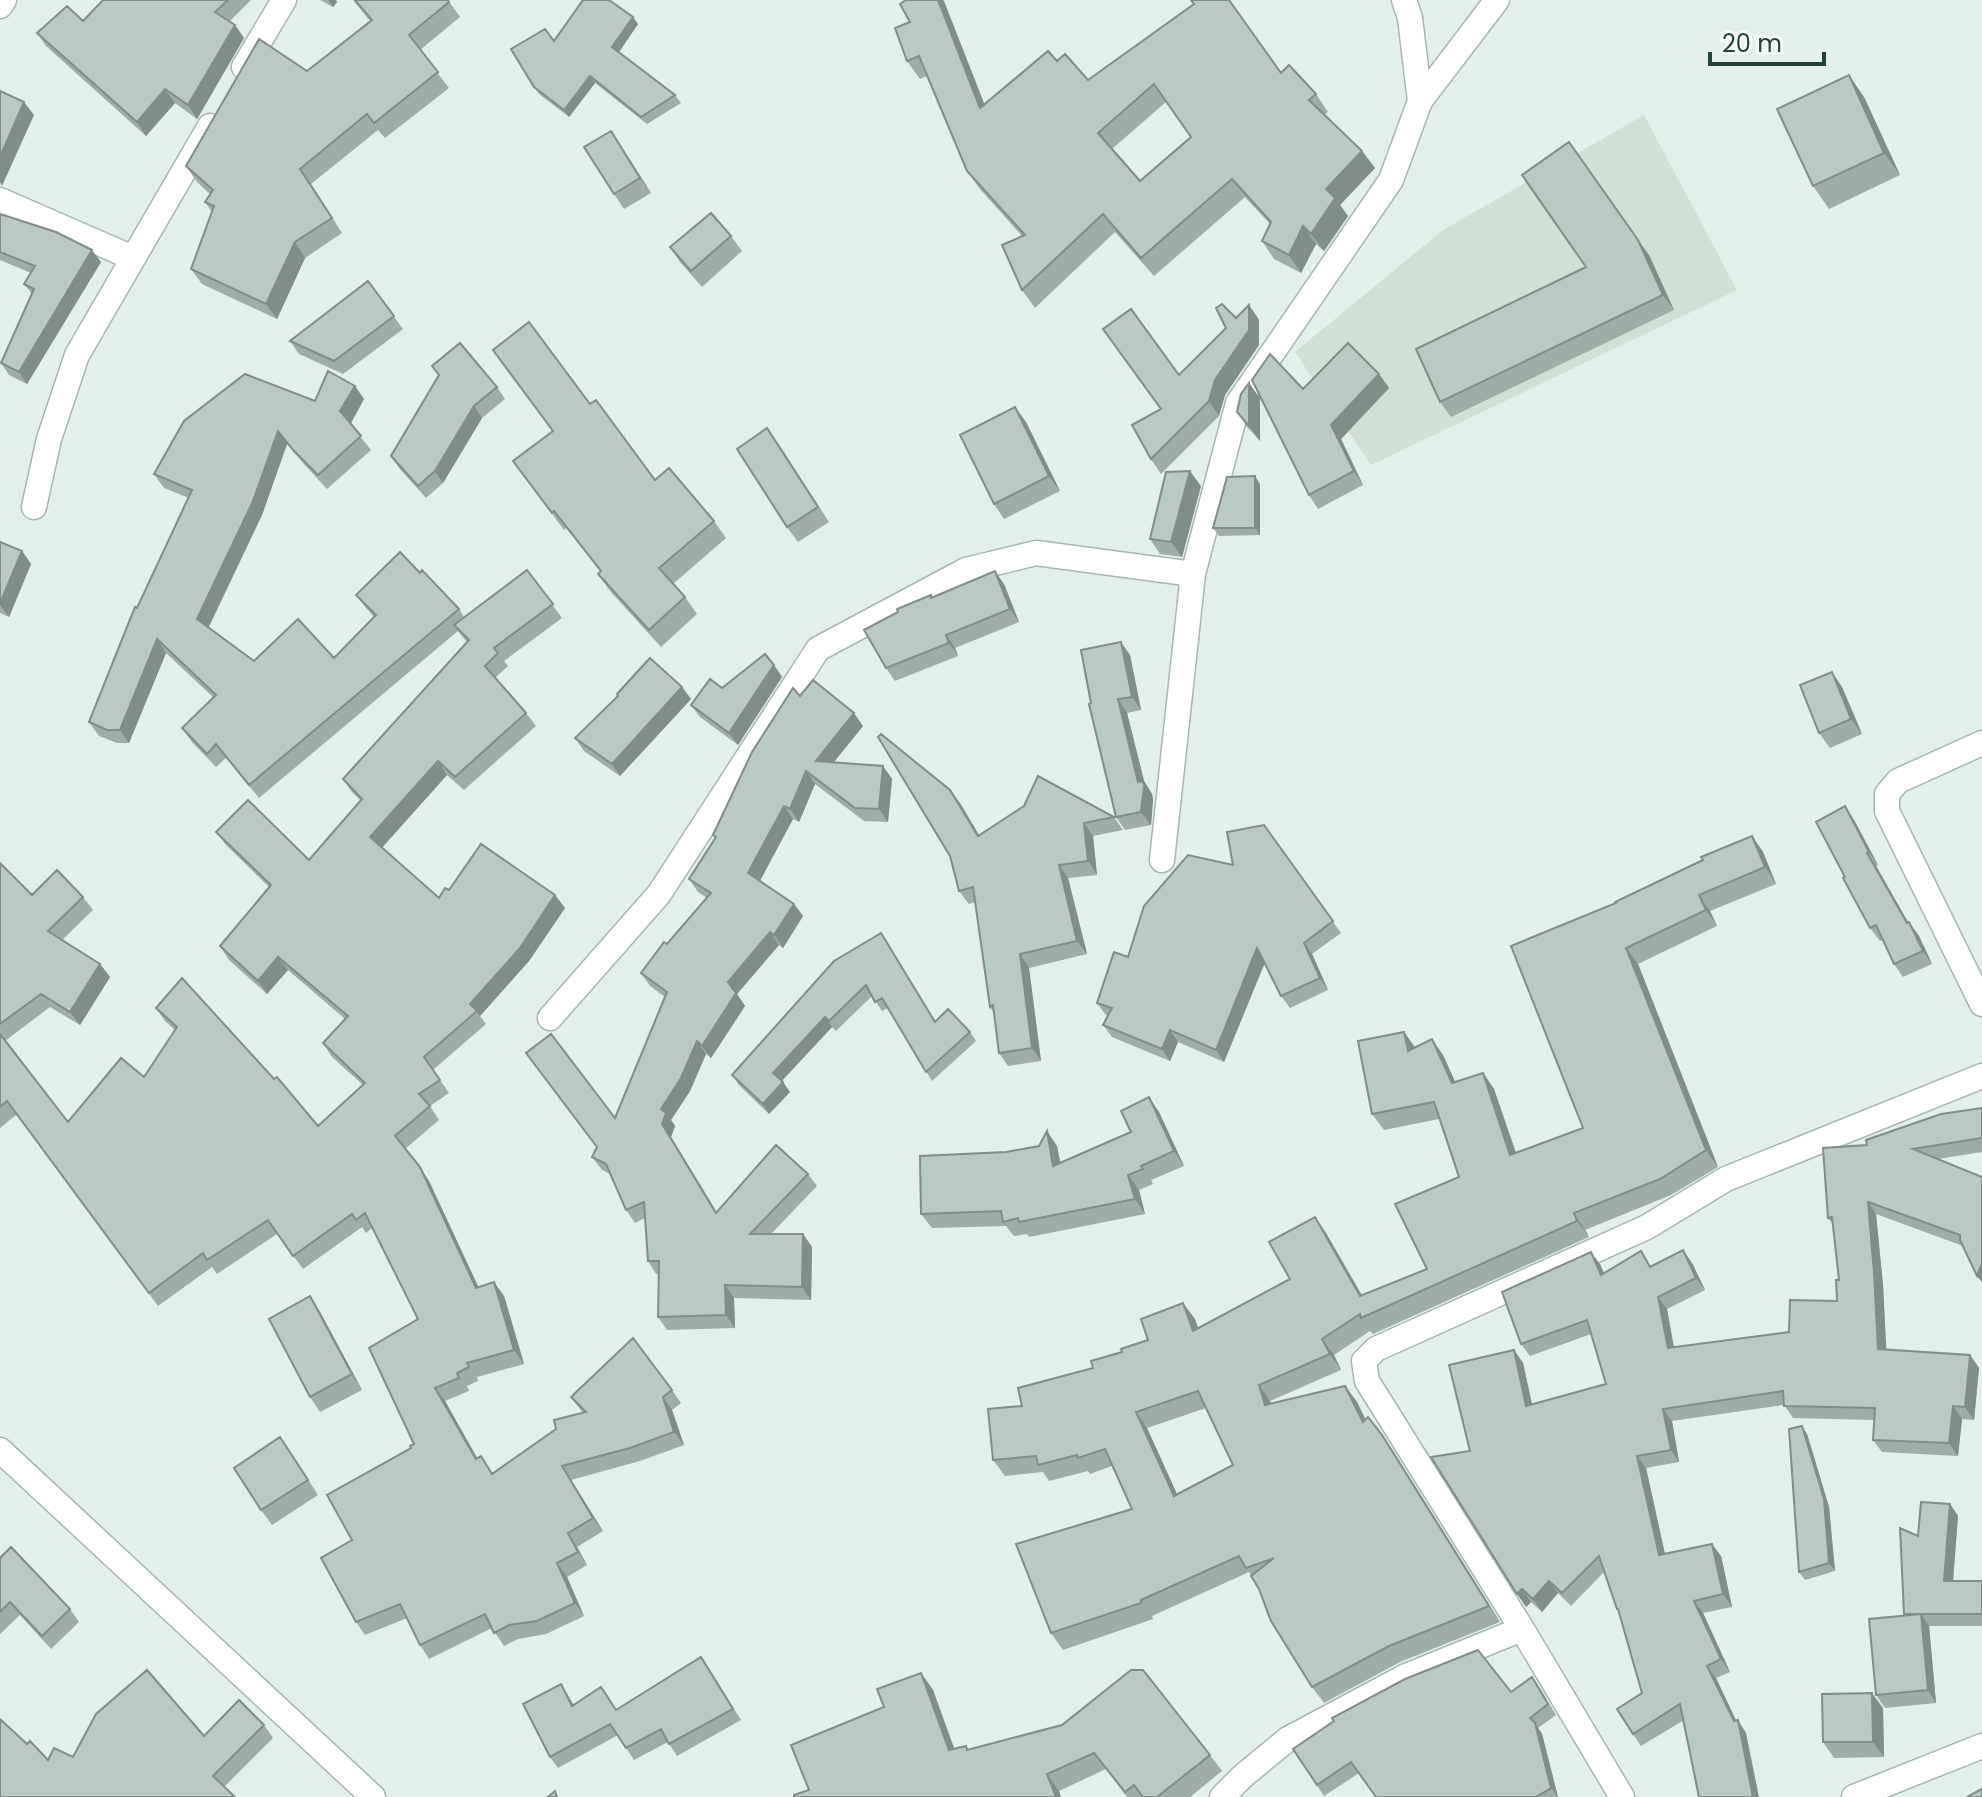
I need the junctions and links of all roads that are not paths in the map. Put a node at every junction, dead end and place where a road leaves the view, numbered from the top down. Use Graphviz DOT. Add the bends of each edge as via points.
graph roads {
  1 [pos="4,0"];
  2 [pos="284,0"];
  3 [pos="1404,0"];
  4 [pos="1497,0"];
  5 [pos="0,6"];
  6 [pos="1420,101"];
  7 [pos="0,200"];
  8 [pos="133,258"];
  9 [pos="34,507"];
  10 [pos="1193,574"];
  11 [pos="1982,743"];
  12 [pos="1162,860"];
  13 [pos="1982,1004"];
  14 [pos="550,1018"];
  15 [pos="1982,1076"];
  16 [pos="0,1450"];
  17 [pos="1522,1629"];
  18 [pos="1982,1746"];
  19 [pos="373,1797"];
  20 [pos="1222,1797"];
  21 [pos="1622,1797"];
  22 [pos="1854,1797"];
  1 -- 5 [label="street"];
  2 -- 8 [label="street"];
  3 -- 6 [label="street"];
  4 -- 6 [label="street"];
  6 -- 10 [label="street" via="1391,180 1238,403"];
  7 -- 8 [label="street"];
  8 -- 9 [label="street" via="77,355 49,439"];
  10 -- 12 [label="street"];
  10 -- 14 [label="street" via="1036,553 966,570 818,649 659,894"];
  11 -- 13 [label="street" via="1898,781 1887,794 1887,811"];
  15 -- 17 [label="street" via="1726,1179 1647,1227 1376,1349 1364,1361 1367,1381"];
  16 -- 19 [label="street"];
  17 -- 20 [label="street" via="1406,1676 1288,1739"];
  17 -- 21 [label="street"];
  18 -- 22 [label="street"];
}
